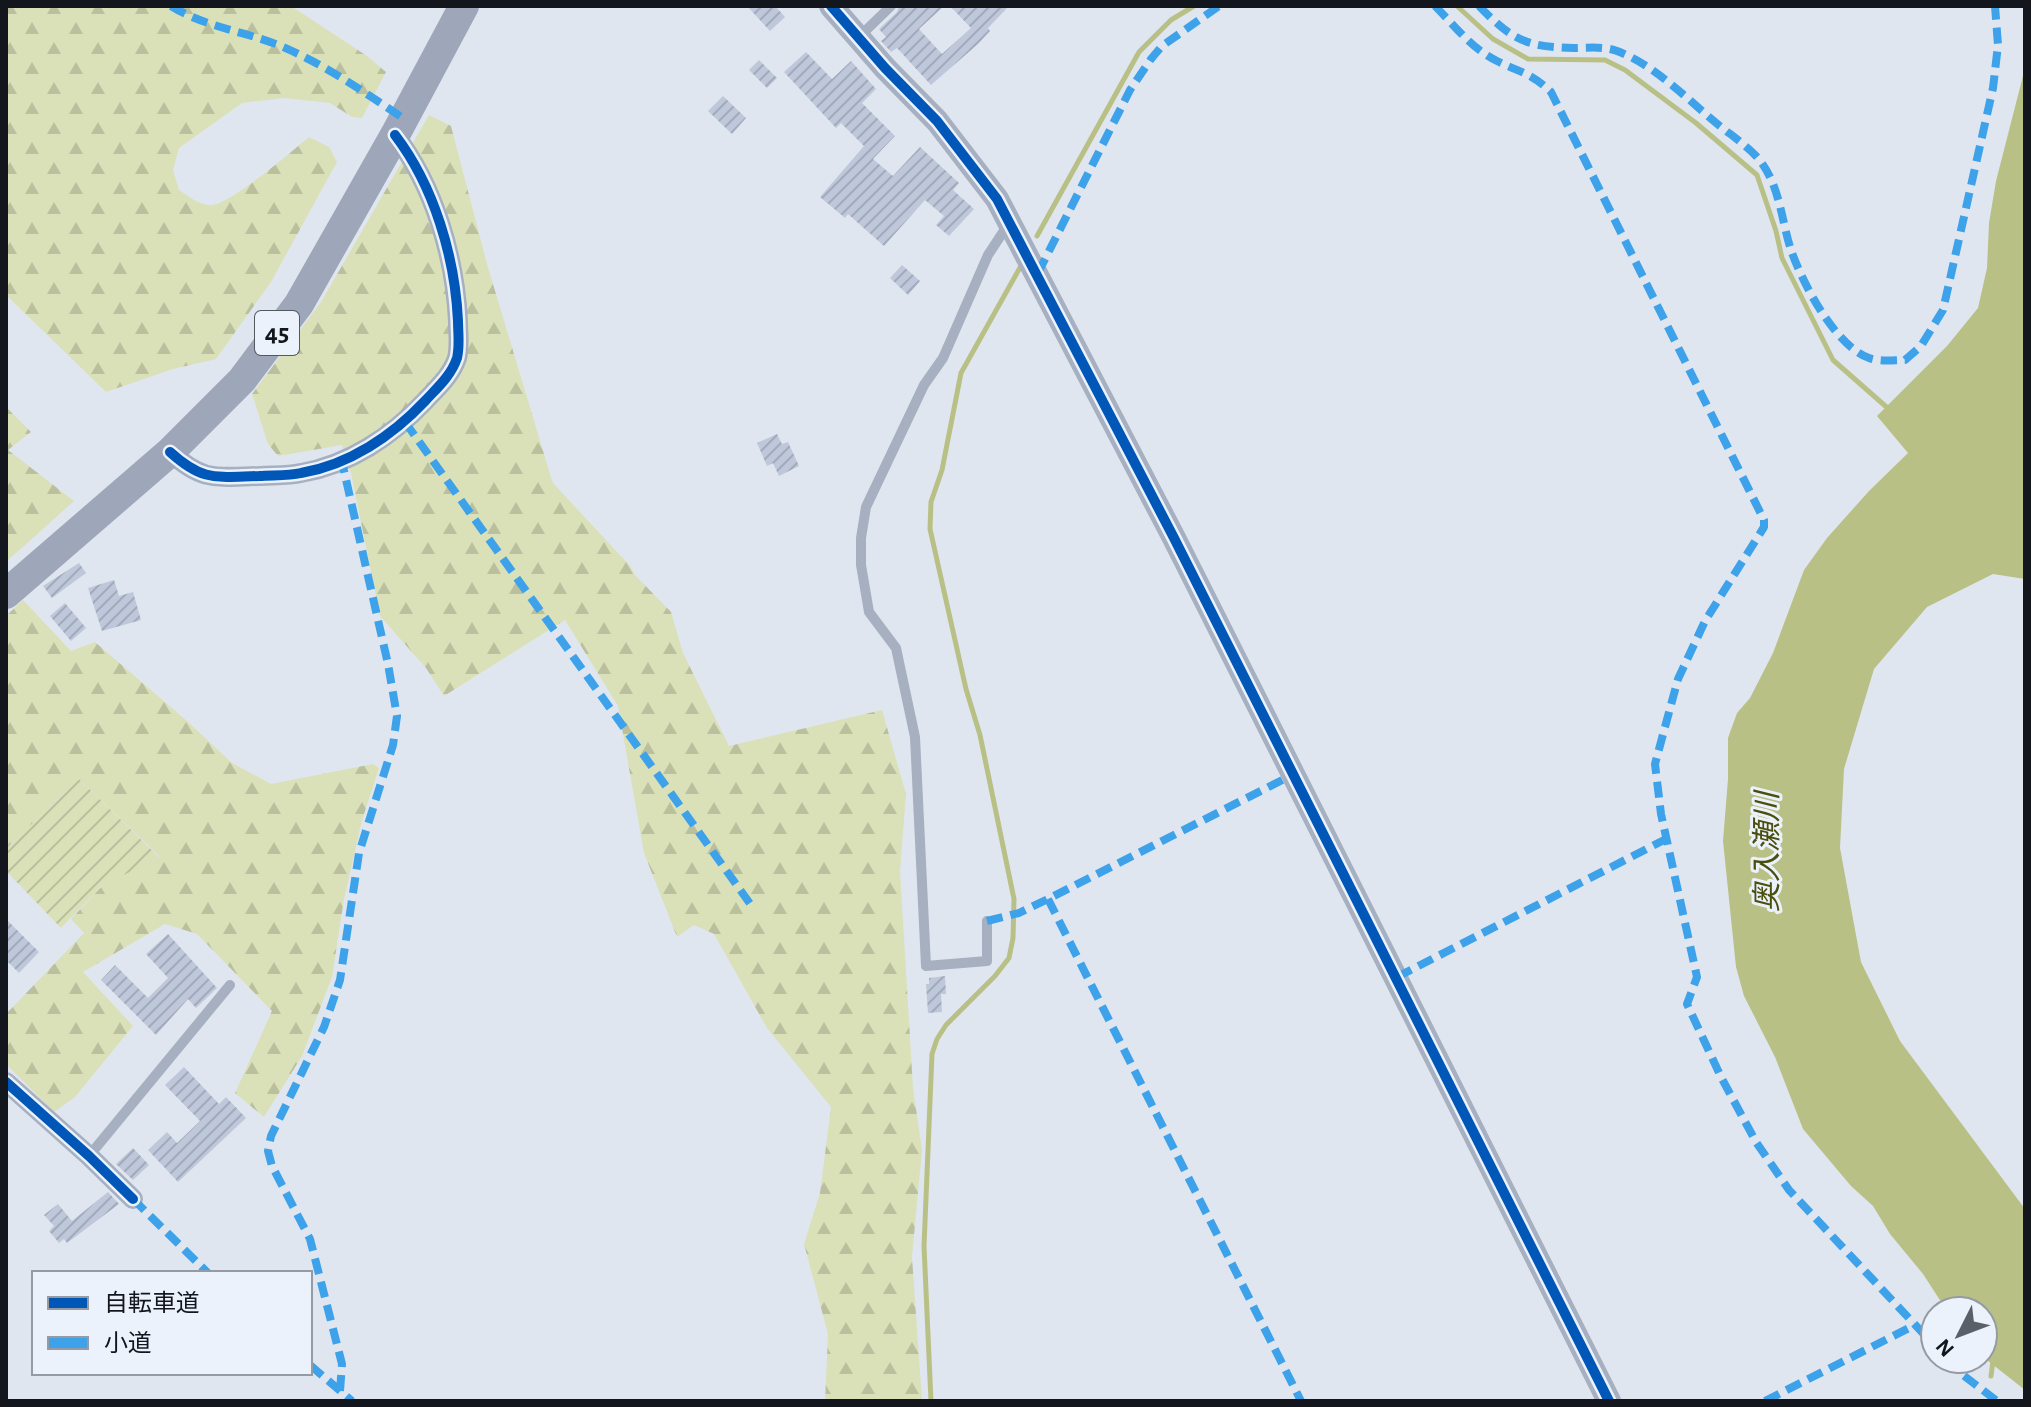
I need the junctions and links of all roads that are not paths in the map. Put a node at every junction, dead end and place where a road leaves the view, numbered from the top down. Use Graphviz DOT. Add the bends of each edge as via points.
graph roads {
  1 [pos="464,6"];
  2 [pos="831,6"];
  3 [pos="891,6"];
  4 [pos="858,38"];
  5 [pos="395,135"];
  6 [pos="1010,221"];
  7 [pos="170,452"];
  8 [pos="6,594"];
  9 [pos="987,921"];
  10 [pos="230,985"];
  11 [pos="6,1082"];
  12 [pos="89,1156"];
  13 [pos="133,1199"];
  14 [pos="1609,1401"];
  1 -- 5 [label="main road, 45"];
  2 -- 4 [label="street"];
  3 -- 4 [label="lane"];
  4 -- 6 [label="street" via="937,121"];
  5 -- 7 [label="main road, 45" via="299,304 242,380"];
  5 -- 7 [label="street" via="411,156 448,244 459,339 447,378 405,422 342,462 315,470 218,477 189,470"];
  6 -- 9 [label="lane" via="988,255 943,358 924,385 866,507 861,538 869,612 896,648 915,737 926,966 987,961"];
  6 -- 14 [label="street"];
  7 -- 8 [label="main road, 45"];
  10 -- 12 [label="lane"];
  11 -- 12 [label="street"];
  12 -- 13 [label="street"];
}
